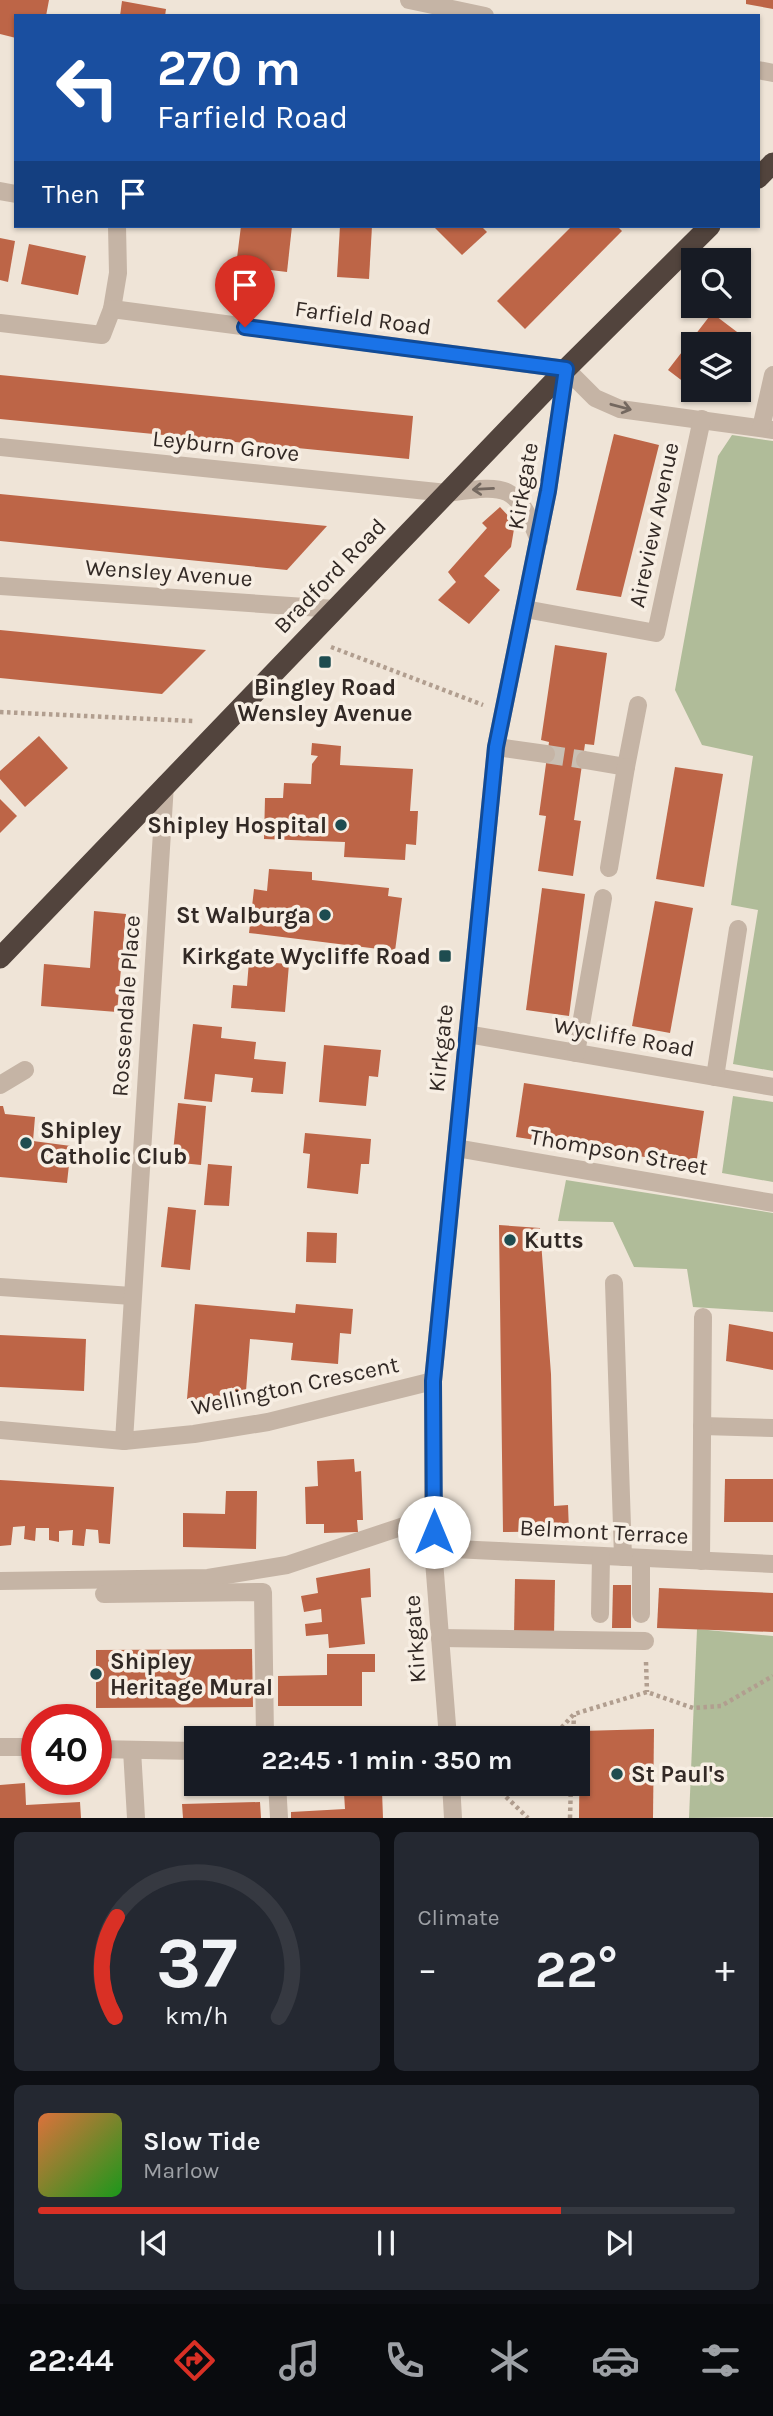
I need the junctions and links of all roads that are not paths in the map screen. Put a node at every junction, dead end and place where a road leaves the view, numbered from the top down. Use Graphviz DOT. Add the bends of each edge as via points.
graph roads {
  1 [pos="409,0"];
  2 [pos="476,14"];
  3 [pos="773,163"];
  4 [pos="760,176"];
  5 [pos="117,228"];
  6 [pos="706,230"];
  7 [pos="112,309"];
  8 [pos="0,324"];
  9 [pos="566,369"];
  10 [pos="773,375"];
  11 [pos="702,419"];
  12 [pos="767,429"];
  13 [pos="0,447"];
  14 [pos="447,493"];
  15 [pos="539,540"];
  16 [pos="0,586"];
  17 [pos="335,609"];
  18 [pos="525,609"];
  19 [pos="638,705"];
  20 [pos="496,747"];
  21 [pos="546,754"];
  22 [pos="584,760"];
  23 [pos="626,767"];
  24 [pos="164,784"];
  25 [pos="609,868"];
  26 [pos="603,898"];
  27 [pos="738,929"];
  28 [pos="0,958"];
  29 [pos="467,1034"];
  30 [pos="576,1053"];
  31 [pos="25,1070"];
  32 [pos="715,1077"];
  33 [pos="0,1086"];
  34 [pos="773,1087"];
  35 [pos="456,1148"];
  36 [pos="773,1203"];
  37 [pos="614,1283"];
  38 [pos="0,1287"];
  39 [pos="132,1296"];
  40 [pos="703,1317"];
  41 [pos="433,1381"];
  42 [pos="702,1426"];
  43 [pos="773,1428"];
  44 [pos="0,1430"];
  45 [pos="124,1441"];
  46 [pos="434,1516"];
  47 [pos="433,1548"];
  48 [pos="601,1556"];
  49 [pos="623,1557"];
  50 [pos="641,1558"];
  51 [pos="701,1560"];
  52 [pos="773,1564"];
  53 [pos="0,1581"];
  54 [pos="104,1594"];
  55 [pos="600,1614"];
  56 [pos="641,1614"];
  57 [pos="440,1637"];
  58 [pos="645,1641"];
  59 [pos="265,1726"];
  60 [pos="447,1726"];
  61 [pos="0,1747"];
  62 [pos="21,1747"];
  63 [pos="112,1749"];
  64 [pos="132,1750"];
  65 [pos="184,1751"];
  66 [pos="278,1796"];
  67 [pos="452,1796"];
  68 [pos="135,1818"];
  69 [pos="279,1818"];
  70 [pos="453,1818"];
  1 -- 2 [label="street"];
  3 -- 4 [label="highway"];
  5 -- 7 [label="street" via="118,273"];
  6 -- 9 [label="highway, Bradford Road"];
  7 -- 8 [label="street" via="102,335"];
  7 -- 9 [label="street, Farfield Road"];
  9 -- 11 [label="street, one-way" via="595,398 620,409"];
  9 -- 14 [label="highway, Bradford Road"];
  9 -- 15 [label="street, Kirkgate"];
  10 -- 12 [label="street"];
  11 -- 12 [label="street"];
  11 -- 18 [label="street, Aireview Avenue" via="656,634"];
  13 -- 14 [label="street, Leyburn Grove"];
  15 -- 14 [label="street, Leyburn Grove, one-way" via="525,506 510,491 489,487"];
  14 -- 17 [label="highway, Bradford Road"];
  15 -- 18 [label="street, Kirkgate"];
  16 -- 17 [label="street, Wensley Avenue"];
  17 -- 24 [label="highway, Bradford Road"];
  18 -- 20 [label="street, Kirkgate"];
  19 -- 23 [label="street"];
  20 -- 21 [label="street"];
  20 -- 29 [label="street, Kirkgate"];
  22 -- 23 [label="street"];
  23 -- 25 [label="street"];
  24 -- 28 [label="highway, Bradford Road"];
  24 -- 39 [label="street, Rossendale Place"];
  26 -- 30 [label="street"];
  27 -- 32 [label="street"];
  29 -- 30 [label="street, Wycliffe Road"];
  29 -- 35 [label="street, Kirkgate"];
  30 -- 32 [label="street, Wycliffe Road"];
  31 -- 33 [label="street"];
  32 -- 34 [label="street, Wycliffe Road"];
  35 -- 36 [label="street, Thompson Street"];
  35 -- 41 [label="street, Kirkgate"];
  37 -- 49 [label="street"];
  38 -- 39 [label="street"];
  39 -- 45 [label="street, Rossendale Place"];
  40 -- 42 [label="street"];
  41 -- 45 [label="street, Wellington Crescent" via="268,1422"];
  41 -- 46 [label="street, Kirkgate"];
  42 -- 43 [label="street"];
  42 -- 51 [label="street"];
  44 -- 45 [label="street, Wellington Crescent"];
  46 -- 47 [label="street, Kirkgate"];
  46 -- 53 [label="street" via="287,1566 208,1578"];
  47 -- 48 [label="street, Belmont Terrace"];
  47 -- 57 [label="street, Kirkgate"];
  48 -- 49 [label="street, Belmont Terrace"];
  48 -- 55 [label="street"];
  49 -- 50 [label="street, Belmont Terrace"];
  50 -- 51 [label="street, Belmont Terrace"];
  50 -- 56 [label="street"];
  51 -- 52 [label="street, Belmont Terrace"];
  54 -- 59 [label="street" via="262,1592"];
  57 -- 58 [label="street"];
  57 -- 60 [label="street, Kirkgate"];
  61 -- 62 [label="street"];
  63 -- 64 [label="street"];
  64 -- 65 [label="street"];
  64 -- 68 [label="street"];
  66 -- 69 [label="street"];
  67 -- 70 [label="street"];
}
